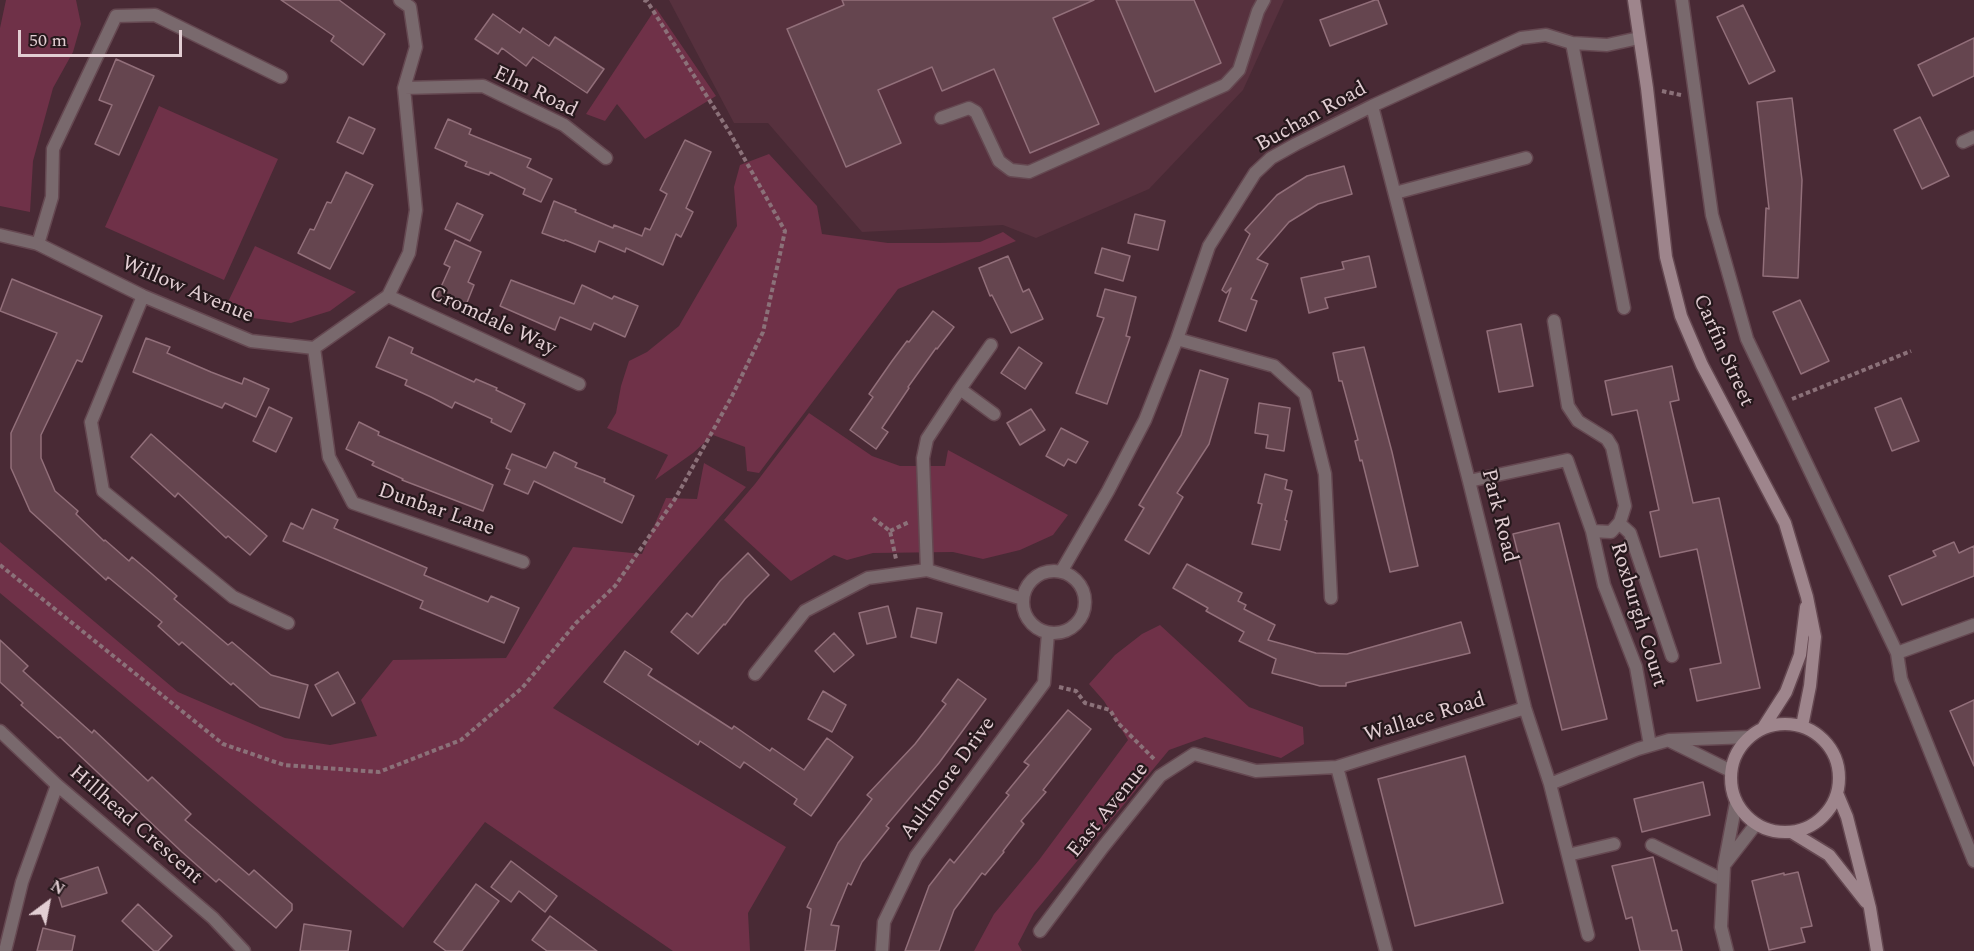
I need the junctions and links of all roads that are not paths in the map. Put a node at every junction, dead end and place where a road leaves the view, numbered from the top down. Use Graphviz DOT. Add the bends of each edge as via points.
graph roads {
  1 [pos="400,0"];
  2 [pos="1264,0"];
  3 [pos="1634,0"];
  4 [pos="1682,0"];
  5 [pos="1639,38"];
  6 [pos="1572,43"];
  7 [pos="280,77"];
  8 [pos="404,88"];
  9 [pos="1372,106"];
  10 [pos="941,118"];
  11 [pos="606,158"];
  12 [pos="1526,158"];
  13 [pos="1395,193"];
  14 [pos="0,235"];
  15 [pos="38,244"];
  16 [pos="143,296"];
  17 [pos="388,296"];
  18 [pos="1624,308"];
  19 [pos="1554,321"];
  20 [pos="1177,339"];
  21 [pos="992,345"];
  22 [pos="314,348"];
  23 [pos="579,384"];
  24 [pos="960,389"];
  25 [pos="994,414"];
  26 [pos="1469,480"];
  27 [pos="1619,523"];
  28 [pos="1592,531"];
  29 [pos="523,562"];
  30 [pos="927,570"];
  31 [pos="1061,572"];
  32 [pos="1807,597"];
  33 [pos="1331,598"];
  34 [pos="1023,599"];
  35 [pos="288,623"];
  36 [pos="1974,625"];
  37 [pos="1048,633"];
  38 [pos="1897,653"];
  39 [pos="1672,656"];
  40 [pos="755,674"];
  41 [pos="1525,708"];
  42 [pos="1802,726"];
  43 [pos="1763,728"];
  44 [pos="0,730"];
  45 [pos="1749,738"];
  46 [pos="1669,740"];
  47 [pos="1650,745"];
  48 [pos="1337,767"];
  49 [pos="1731,771"];
  50 [pos="1550,784"];
  51 [pos="57,785"];
  52 [pos="1837,793"];
  53 [pos="1736,803"];
  54 [pos="1756,825"];
  55 [pos="1793,833"];
  56 [pos="1614,844"];
  57 [pos="1652,845"];
  58 [pos="1568,855"];
  59 [pos="1974,861"];
  60 [pos="1724,866"];
  61 [pos="1723,880"];
  62 [pos="1870,908"];
  63 [pos="1040,931"];
  64 [pos="1588,935"];
  65 [pos="5,951"];
  66 [pos="244,951"];
  67 [pos="882,951"];
  68 [pos="1386,951"];
  69 [pos="1727,951"];
  70 [pos="1877,951"];
  1 -- 8 [label="street" via="410,7 416,47"];
  2 -- 10 [label="street" via="1239,70 1225,85 1029,172 1011,170 999,161 976,112 969,108"];
  3 -- 5 [label="main road, Carfin Street"];
  4 -- 38 [label="street" via="1712,215 1747,339"];
  5 -- 6 [label="street, Buchan Road" via="1607,45"];
  5 -- 32 [label="main road, Carfin Street" via="1666,257 1681,316 1702,365 1785,523"];
  6 -- 9 [label="street, Buchan Road" via="1546,35 1521,38"];
  6 -- 18 [label="street"];
  7 -- 15 [label="street" via="155,15 116,16 53,149 52,197"];
  8 -- 11 [label="street, Elm Road" via="483,86 564,125"];
  8 -- 17 [label="street" via="416,210 409,253"];
  9 -- 13 [label="street, Park Road"];
  9 -- 20 [label="street, Buchan Road" via="1296,144 1255,173 1209,246"];
  12 -- 13 [label="street"];
  13 -- 26 [label="street, Park Road"];
  14 -- 15 [label="street, Willow Avenue"];
  15 -- 16 [label="street, Willow Avenue"];
  16 -- 22 [label="street, Willow Avenue" via="251,340"];
  16 -- 35 [label="street" via="91,422 103,491 233,597"];
  17 -- 22 [label="street"];
  17 -- 23 [label="street, Cromdale Way"];
  19 -- 27 [label="street, Roxburgh Court" via="1568,406 1578,421 1607,439 1612,447 1625,506"];
  20 -- 31 [label="street, Buchan Road" via="1145,420"];
  20 -- 33 [label="street" via="1274,366 1305,394 1325,474"];
  21 -- 24 [label="street"];
  22 -- 29 [label="street, Dunbar Lane" via="329,457 352,503"];
  24 -- 25 [label="street"];
  24 -- 30 [label="street" via="927,440 923,458"];
  26 -- 28 [label="street, Roxburgh Court" via="1567,460"];
  26 -- 41 [label="street, Park Road"];
  27 -- 28 [label="street, Roxburgh Court" via="1611,532"];
  27 -- 39 [label="street, Roxburgh Court" via="1630,533"];
  28 -- 47 [label="street, Roxburgh Court" via="1604,585 1636,667"];
  30 -- 34 [label="street"];
  30 -- 40 [label="street" via="867,578 805,611"];
  31 -- 34 [label="street" via="1046,572 1037,577"];
  31 -- 37 [label="street" via="1079,584 1085,604 1076,624 1067,631"];
  32 -- 42 [label="main road, Carfin Street" via="1815,637"];
  32 -- 43 [label="main road, Carfin Street" via="1800,655 1786,692"];
  34 -- 37 [label="street" via="1028,618"];
  36 -- 38 [label="street"];
  37 -- 67 [label="street, Aultmore Drive" via="1044,683 916,856 884,922"];
  38 -- 59 [label="street" via="1901,679"];
  41 -- 48 [label="street, Wallace Road"];
  41 -- 50 [label="street, Park Road"];
  42 -- 43 [label="main road" via="1787,723"];
  42 -- 52 [label="main road" via="1816,732 1834,753 1840,771"];
  43 -- 45 [label="main road"];
  44 -- 51 [label="street, Hillhead Crescent"];
  45 -- 46 [label="street"];
  45 -- 49 [label="main road" via="1737,753"];
  46 -- 47 [label="street"];
  46 -- 49 [label="street"];
  47 -- 50 [label="street"];
  48 -- 63 [label="street, East Avenue" via="1256,771 1194,754 1160,776"];
  48 -- 68 [label="street"];
  49 -- 53 [label="main road"];
  50 -- 58 [label="street, Park Road"];
  51 -- 65 [label="street" via="22,882"];
  51 -- 66 [label="street, Hillhead Crescent" via="213,918"];
  52 -- 55 [label="main road" via="1820,821"];
  52 -- 62 [label="main road"];
  53 -- 54 [label="main road"];
  53 -- 60 [label="street"];
  54 -- 55 [label="main road" via="1774,832"];
  54 -- 60 [label="street"];
  55 -- 62 [label="main road" via="1829,855"];
  56 -- 58 [label="street"];
  57 -- 61 [label="street"];
  58 -- 64 [label="street, Park Road"];
  60 -- 61 [label="street"];
  61 -- 69 [label="street" via="1721,927"];
  62 -- 70 [label="main road"];
}
